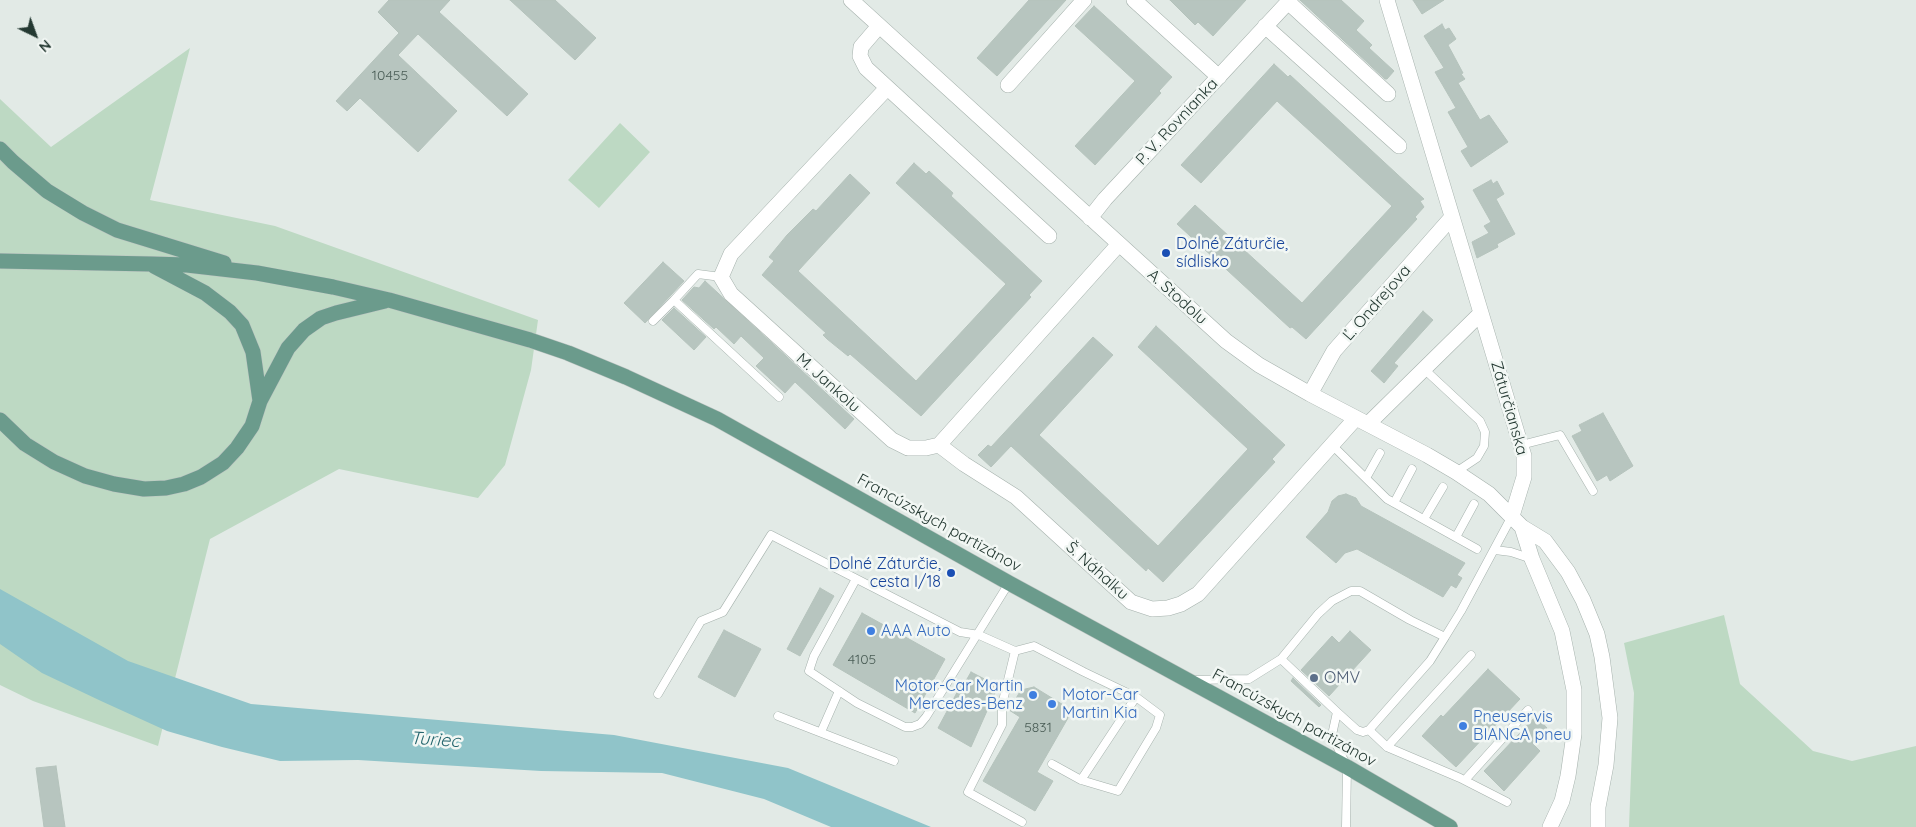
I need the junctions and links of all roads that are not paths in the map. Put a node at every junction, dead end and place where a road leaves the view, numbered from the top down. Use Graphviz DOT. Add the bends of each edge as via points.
graph roads {
  1 [pos="851,0"];
  2 [pos="1084,0"];
  3 [pos="1134,0"];
  4 [pos="1387,0"];
  5 [pos="1289,1"];
  6 [pos="879,26"];
  7 [pos="1265,26"];
  8 [pos="1219,77"];
  9 [pos="1008,85"];
  10 [pos="887,88"];
  11 [pos="1388,94"];
  12 [pos="1399,146"];
  13 [pos="0,149"];
  14 [pos="1452,217"];
  15 [pos="1090,218"];
  16 [pos="1049,236"];
  17 [pos="1119,244"];
  18 [pos="0,261"];
  19 [pos="151,264"];
  20 [pos="257,273"];
  21 [pos="721,277"];
  22 [pos="388,300"];
  23 [pos="674,300"];
  24 [pos="1481,313"];
  25 [pos="653,321"];
  26 [pos="1424,369"];
  27 [pos="1310,394"];
  28 [pos="779,397"];
  29 [pos="260,401"];
  30 [pos="0,420"];
  31 [pos="1362,421"];
  32 [pos="939,445"];
  33 [pos="1332,445"];
  34 [pos="1521,445"];
  35 [pos="1380,453"];
  36 [pos="1412,469"];
  37 [pos="1456,472"];
  38 [pos="1366,478"];
  39 [pos="1443,487"];
  40 [pos="1593,491"];
  41 [pos="1394,503"];
  42 [pos="1474,504"];
  43 [pos="1424,519"];
  44 [pos="1517,522"];
  45 [pos="1456,537"];
  46 [pos="1477,549"];
  47 [pos="1495,550"];
  48 [pos="1532,559"];
  49 [pos="856,579"];
  50 [pos="1009,583"];
  51 [pos="979,635"];
  52 [pos="1445,638"];
  53 [pos="1015,651"];
  54 [pos="1471,655"];
  55 [pos="1281,659"];
  56 [pos="1189,680"];
  57 [pos="839,691"];
  58 [pos="658,694"];
  59 [pos="1136,696"];
  60 [pos="1528,710"];
  61 [pos="1338,712"];
  62 [pos="778,716"];
  63 [pos="1369,730"];
  64 [pos="820,732"];
  65 [pos="1387,747"];
  66 [pos="894,761"];
  67 [pos="1052,764"];
  68 [pos="1347,767"];
  69 [pos="1081,780"];
  70 [pos="1465,780"];
  71 [pos="1507,802"];
  72 [pos="1598,807"];
  73 [pos="1022,822"];
  74 [pos="1447,826"];
  75 [pos="1346,827"];
  76 [pos="1550,827"];
  77 [pos="1592,827"];
  78 [pos="1598,827"];
  1 -- 6 [label="street, A. Stodolu"];
  2 -- 9 [label="street"];
  3 -- 8 [label="street"];
  4 -- 14 [label="street, Záturčianska"];
  5 -- 7 [label="street, P. V. Rovnianka"];
  5 -- 11 [label="street"];
  6 -- 10 [label="street" via="861,47 860,56 866,68"];
  6 -- 15 [label="street, A. Stodolu"];
  7 -- 8 [label="street, P. V. Rovnianka"];
  7 -- 12 [label="street"];
  8 -- 15 [label="street, P. V. Rovnianka"];
  10 -- 16 [label="street"];
  10 -- 21 [label="street" via="731,254"];
  13 -- 20 [label="main road" via="47,191 92,218 117,230"];
  14 -- 24 [label="street, Záturčianska"];
  14 -- 27 [label="street, Ľ. Ondrejova" via="1334,351"];
  15 -- 17 [label="street, A. Stodolu"];
  17 -- 27 [label="street, A. Stodolu" via="1226,341 1259,365"];
  17 -- 32 [label="street"];
  18 -- 19 [label="main road"];
  19 -- 20 [label="main road"];
  19 -- 29 [label="main road" via="206,292 242,325 253,352"];
  20 -- 22 [label="main road, Francúzskych partizánov"];
  21 -- 23 [label="lane" via="698,274"];
  21 -- 32 [label="street, M. Jankolu" via="731,294 892,440 908,448"];
  22 -- 29 [label="main road" via="321,318 304,330 288,348"];
  22 -- 50 [label="main road, Francúzskych partizánov" via="530,340 626,377 718,420"];
  23 -- 25 [label="lane"];
  23 -- 28 [label="lane"];
  24 -- 26 [label="street, Š. Náhalku"];
  24 -- 34 [label="street, Záturčianska"];
  26 -- 31 [label="street, Š. Náhalku"];
  26 -- 37 [label="lane" via="1480,421 1485,432 1484,446 1477,458"];
  27 -- 31 [label="street, A. Stodolu"];
  29 -- 30 [label="main road" via="252,426 222,463 201,477 166,488 114,484 85,476 25,444"];
  31 -- 33 [label="street, Š. Náhalku"];
  31 -- 37 [label="street, A. Stodolu"];
  32 -- 33 [label="street, Š. Náhalku" via="1016,497 1131,602 1152,609 1168,608 1198,594"];
  33 -- 38 [label="lane"];
  34 -- 40 [label="lane" via="1560,435"];
  34 -- 44 [label="street, Záturčianska" via="1524,477"];
  35 -- 38 [label="lane"];
  36 -- 41 [label="lane"];
  37 -- 44 [label="street, A. Stodolu" via="1489,494"];
  38 -- 41 [label="lane"];
  39 -- 43 [label="lane"];
  41 -- 43 [label="lane"];
  42 -- 45 [label="lane"];
  43 -- 45 [label="lane"];
  44 -- 47 [label="lane"];
  44 -- 48 [label="street"];
  44 -- 72 [label="street" via="1545,541 1568,572 1597,634 1610,718"];
  45 -- 46 [label="lane"];
  47 -- 48 [label="lane"];
  47 -- 52 [label="lane"];
  48 -- 76 [label="street" via="1562,631 1574,690 1574,734 1568,776 1562,801"];
  49 -- 51 [label="lane" via="960,632"];
  49 -- 57 [label="lane" via="809,671"];
  49 -- 58 [label="lane" via="771,535 724,612 701,621"];
  50 -- 51 [label="lane"];
  50 -- 56 [label="main road, Francúzskych partizánov"];
  51 -- 53 [label="lane"];
  51 -- 57 [label="lane" via="920,724 905,727"];
  52 -- 55 [label="lane" via="1360,591 1351,591 1332,601 1318,614"];
  52 -- 63 [label="lane" via="1430,661"];
  53 -- 59 [label="lane" via="1034,646"];
  53 -- 73 [label="lane" via="1002,705 1002,725 968,792"];
  54 -- 65 [label="lane"];
  55 -- 56 [label="lane" via="1249,679"];
  55 -- 61 [label="lane"];
  56 -- 68 [label="main road, Francúzskych partizánov"];
  57 -- 64 [label="lane"];
  59 -- 69 [label="lane"];
  59 -- 69 [label="lane" via="1160,715 1156,728 1118,790"];
  60 -- 70 [label="lane"];
  61 -- 63 [label="lane" via="1357,730"];
  61 -- 68 [label="lane" via="1332,735"];
  62 -- 64 [label="lane"];
  63 -- 65 [label="lane"];
  64 -- 66 [label="lane"];
  65 -- 70 [label="lane"];
  67 -- 69 [label="lane"];
  68 -- 74 [label="main road, Francúzskych partizánov"];
  68 -- 75 [label="lane"];
  70 -- 71 [label="lane"];
  72 -- 77 [label="street"];
  72 -- 78 [label="street"];
}
